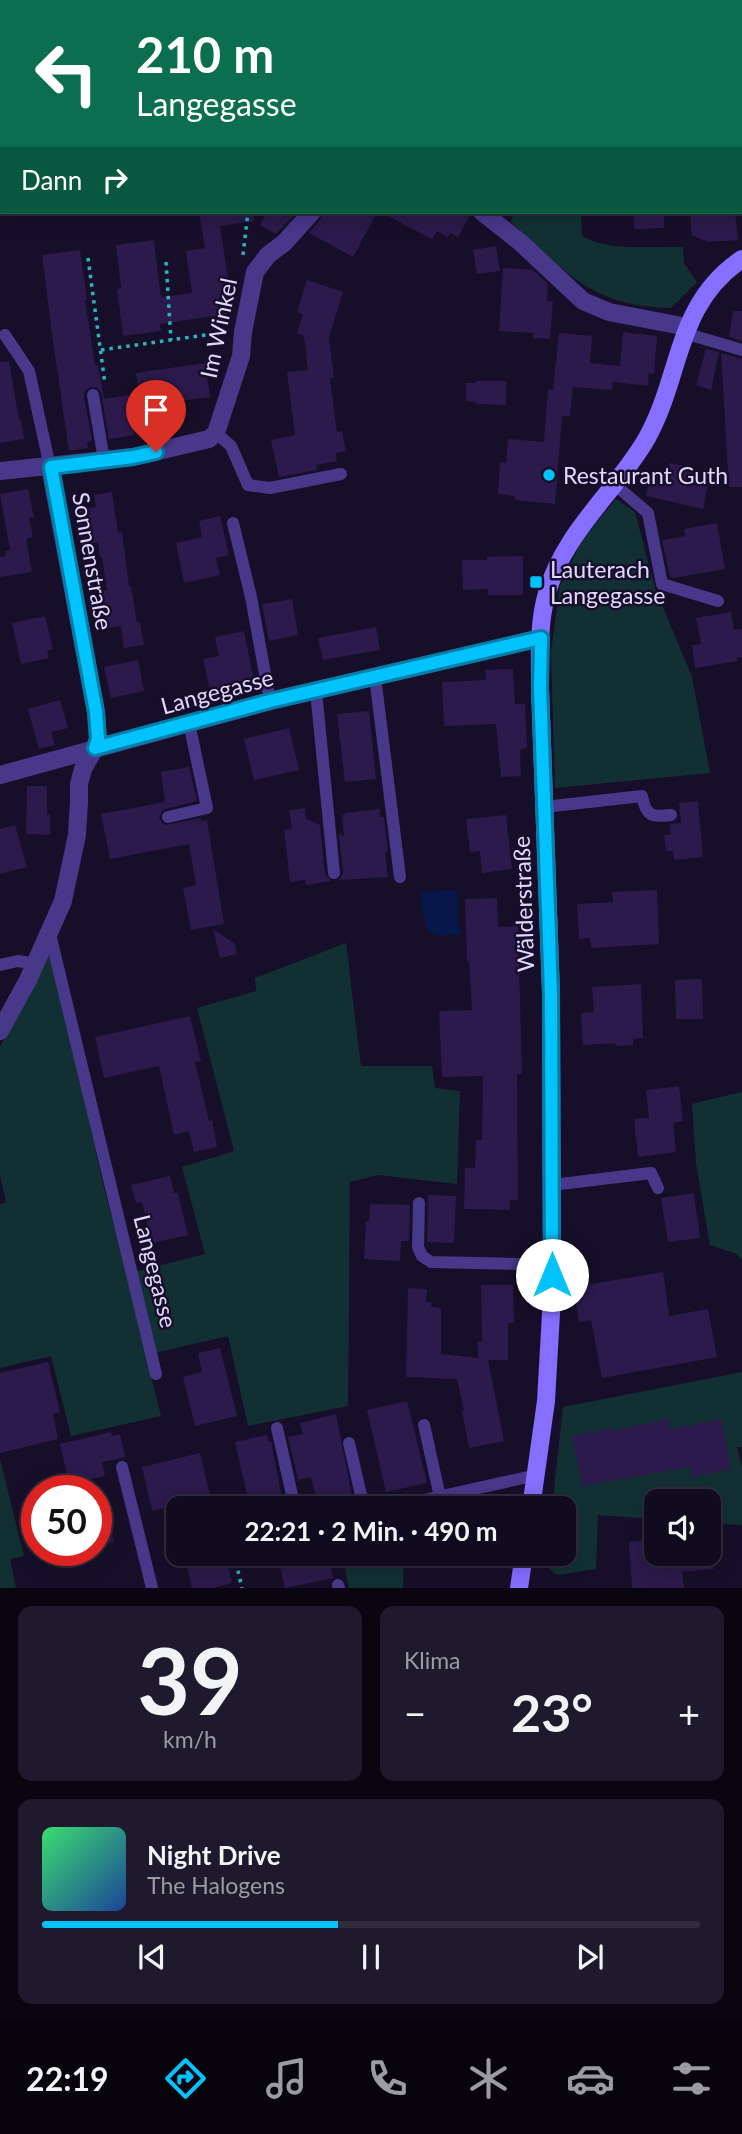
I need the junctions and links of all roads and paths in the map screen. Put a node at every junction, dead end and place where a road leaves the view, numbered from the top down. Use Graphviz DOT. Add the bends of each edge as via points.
graph roads {
  1 [pos="248,214"];
  2 [pos="310,214"];
  3 [pos="485,214"];
  4 [pos="88,258"];
  5 [pos="742,259"];
  6 [pos="166,262"];
  7 [pos="242,264"];
  8 [pos="235,330"];
  9 [pos="686,330"];
  10 [pos="5,335"];
  11 [pos="171,340"];
  12 [pos="101,350"];
  13 [pos="742,350"];
  14 [pos="93,395"];
  15 [pos="216,433"];
  16 [pos="104,460"];
  17 [pos="51,467"];
  18 [pos="0,471"];
  19 [pos="341,474"];
  20 [pos="614,483"];
  21 [pos="233,523"];
  22 [pos="718,601"];
  23 [pos="541,638"];
  24 [pos="375,677"];
  25 [pos="316,691"];
  26 [pos="270,701"];
  27 [pos="190,723"];
  28 [pos="95,748"];
  29 [pos="0,775"];
  30 [pos="544,807"];
  31 [pos="671,815"];
  32 [pos="168,817"];
  33 [pos="334,873"];
  34 [pos="400,877"];
  35 [pos="50,934"];
  36 [pos="36,964"];
  37 [pos="0,965"];
  38 [pos="0,1031"];
  39 [pos="552,1185"];
  40 [pos="658,1188"];
  41 [pos="419,1203"];
  42 [pos="552,1255"];
  43 [pos="156,1374"];
  44 [pos="424,1425"];
  45 [pos="277,1428"];
  46 [pos="349,1443"];
  47 [pos="122,1467"];
  48 [pos="537,1475"];
  49 [pos="292,1496"];
  50 [pos="361,1496"];
  51 [pos="440,1496"];
  52 [pos="444,1496"];
  53 [pos="533,1496"];
  54 [pos="237,1566"];
  55 [pos="522,1566"];
  56 [pos="152,1588"];
  57 [pos="243,1588"];
  58 [pos="519,1588"];
  1 -- 7 [label="path"];
  2 -- 15 [label="street, Im Winkel" via="255,272 241,356"];
  3 -- 9 [label="street" via="583,301"];
  4 -- 12 [label="path"];
  5 -- 9 [label="main road, Wälderstraße" via="718,278"];
  6 -- 11 [label="path"];
  8 -- 11 [label="path"];
  9 -- 13 [label="lane"];
  9 -- 20 [label="main road, Wälderstraße" via="657,416"];
  10 -- 17 [label="lane" via="29,372"];
  11 -- 12 [label="path"];
  12 -- 14 [label="path" via="106,392"];
  14 -- 16 [label="lane"];
  15 -- 16 [label="street, Sonnenstraße" via="203,442"];
  15 -- 19 [label="lane" via="231,446 248,485 270,488"];
  16 -- 17 [label="street, Sonnenstraße"];
  17 -- 18 [label="street"];
  17 -- 28 [label="street, Sonnenstraße" via="96,712"];
  20 -- 22 [label="lane" via="648,513 662,584"];
  20 -- 23 [label="main road, Wälderstraße" via="563,553 547,594"];
  21 -- 26 [label="lane"];
  23 -- 24 [label="street, Langegasse"];
  23 -- 30 [label="main road, Wälderstraße"];
  24 -- 25 [label="street, Langegasse"];
  24 -- 34 [label="lane"];
  25 -- 26 [label="street, Langegasse"];
  25 -- 33 [label="lane"];
  26 -- 27 [label="street, Langegasse"];
  27 -- 28 [label="street, Langegasse"];
  27 -- 32 [label="lane" via="207,808"];
  28 -- 29 [label="street, Langegasse"];
  28 -- 35 [label="street" via="79,783 73,861"];
  30 -- 31 [label="lane" via="642,796 650,815"];
  30 -- 39 [label="main road, Wälderstraße"];
  35 -- 36 [label="street"];
  35 -- 43 [label="lane, Langegasse"];
  36 -- 37 [label="lane"];
  36 -- 38 [label="street"];
  39 -- 40 [label="lane" via="651,1173"];
  39 -- 42 [label="main road, Wälderstraße"];
  41 -- 42 [label="lane" via="418,1247 431,1262 521,1264"];
  42 -- 48 [label="main road, Wälderstraße" via="550,1348"];
  44 -- 51 [label="lane"];
  45 -- 49 [label="lane"];
  46 -- 50 [label="lane"];
  47 -- 56 [label="lane"];
  48 -- 52 [label="lane"];
  48 -- 53 [label="main road, Wälderstraße"];
  54 -- 57 [label="path"];
  55 -- 58 [label="main road"];
}
